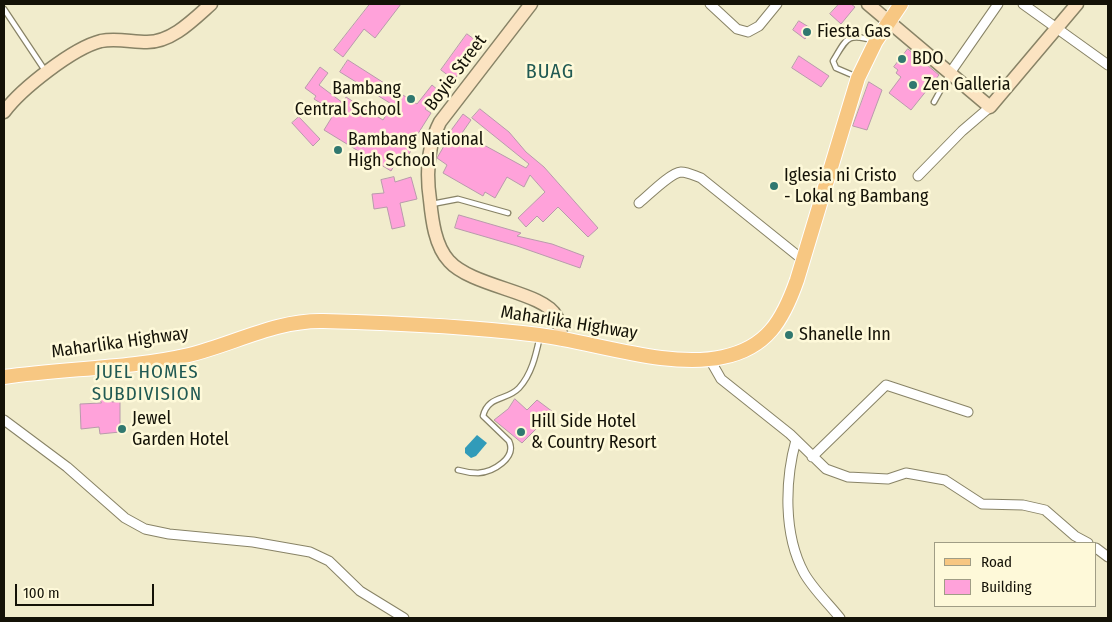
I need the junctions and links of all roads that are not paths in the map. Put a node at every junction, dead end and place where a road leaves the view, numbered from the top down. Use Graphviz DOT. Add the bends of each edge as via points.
graph roads {
  1 [pos="211,4"];
  2 [pos="531,4"];
  3 [pos="710,4"];
  4 [pos="777,4"];
  5 [pos="868,4"];
  6 [pos="901,4"];
  7 [pos="998,4"];
  8 [pos="1023,4"];
  9 [pos="1077,4"];
  10 [pos="4,9"];
  11 [pos="889,21"];
  12 [pos="1057,29"];
  13 [pos="876,41"];
  14 [pos="1108,65"];
  15 [pos="47,73"];
  16 [pos="950,73"];
  17 [pos="858,78"];
  18 [pos="934,102"];
  19 [pos="990,108"];
  20 [pos="4,112"];
  21 [pos="918,176"];
  22 [pos="639,202"];
  23 [pos="430,204"];
  24 [pos="508,213"];
  25 [pos="803,260"];
  26 [pos="540,335"];
  27 [pos="562,338"];
  28 [pos="709,358"];
  29 [pos="4,377"];
  30 [pos="968,412"];
  31 [pos="4,420"];
  32 [pos="796,440"];
  33 [pos="812,458"];
  34 [pos="458,470"];
  35 [pos="1086,542"];
  36 [pos="1097,549"];
  37 [pos="1108,557"];
  38 [pos="404,618"];
  39 [pos="840,618"];
  1 -- 15 [label="street" via="168,37 154,41 114,39 100,42 84,48"];
  2 -- 23 [label="street, Boyie Street" via="440,122 434,134 427,178"];
  3 -- 4 [label="street" via="737,29 748,32 760,26"];
  5 -- 11 [label="street"];
  6 -- 11 [label="main road, Maharlika Highway"];
  7 -- 16 [label="street"];
  8 -- 12 [label="street"];
  9 -- 12 [label="street"];
  10 -- 15 [label="lane"];
  11 -- 13 [label="main road, Maharlika Highway"];
  11 -- 16 [label="street"];
  12 -- 14 [label="street"];
  12 -- 19 [label="street"];
  13 -- 17 [label="main road, Maharlika Highway"];
  13 -- 17 [label="lane" via="851,36 833,61 836,68"];
  15 -- 20 [label="street" via="26,87"];
  16 -- 18 [label="lane"];
  16 -- 19 [label="street"];
  17 -- 25 [label="main road, Maharlika Highway"];
  19 -- 21 [label="street" via="962,131"];
  22 -- 25 [label="street" via="672,176 681,172 691,174"];
  23 -- 24 [label="lane" via="458,199"];
  23 -- 27 [label="street, Boyie Street" via="438,243 449,262 489,285 542,304 556,316"];
  25 -- 28 [label="main road, Maharlika Highway" via="785,311 766,338 743,351"];
  26 -- 27 [label="main road, Maharlika Highway"];
  26 -- 29 [label="main road, Maharlika Highway" via="426,324 301,322 165,359"];
  26 -- 34 [label="lane" via="530,372 519,388 494,400 483,416 509,441 512,446 510,454 498,466 480,473"];
  27 -- 28 [label="main road, Maharlika Highway" via="663,357"];
  28 -- 32 [label="street" via="721,379"];
  30 -- 33 [label="street" via="886,385"];
  31 -- 38 [label="street" via="126,518 145,529 310,552 329,562 375,602"];
  32 -- 33 [label="street"];
  32 -- 39 [label="street" via="787,493 791,532 804,572"];
  33 -- 35 [label="street" via="826,469 848,477 888,479 912,473 945,480 982,504 1036,507 1045,510"];
  36 -- 37 [label="street"];
}
